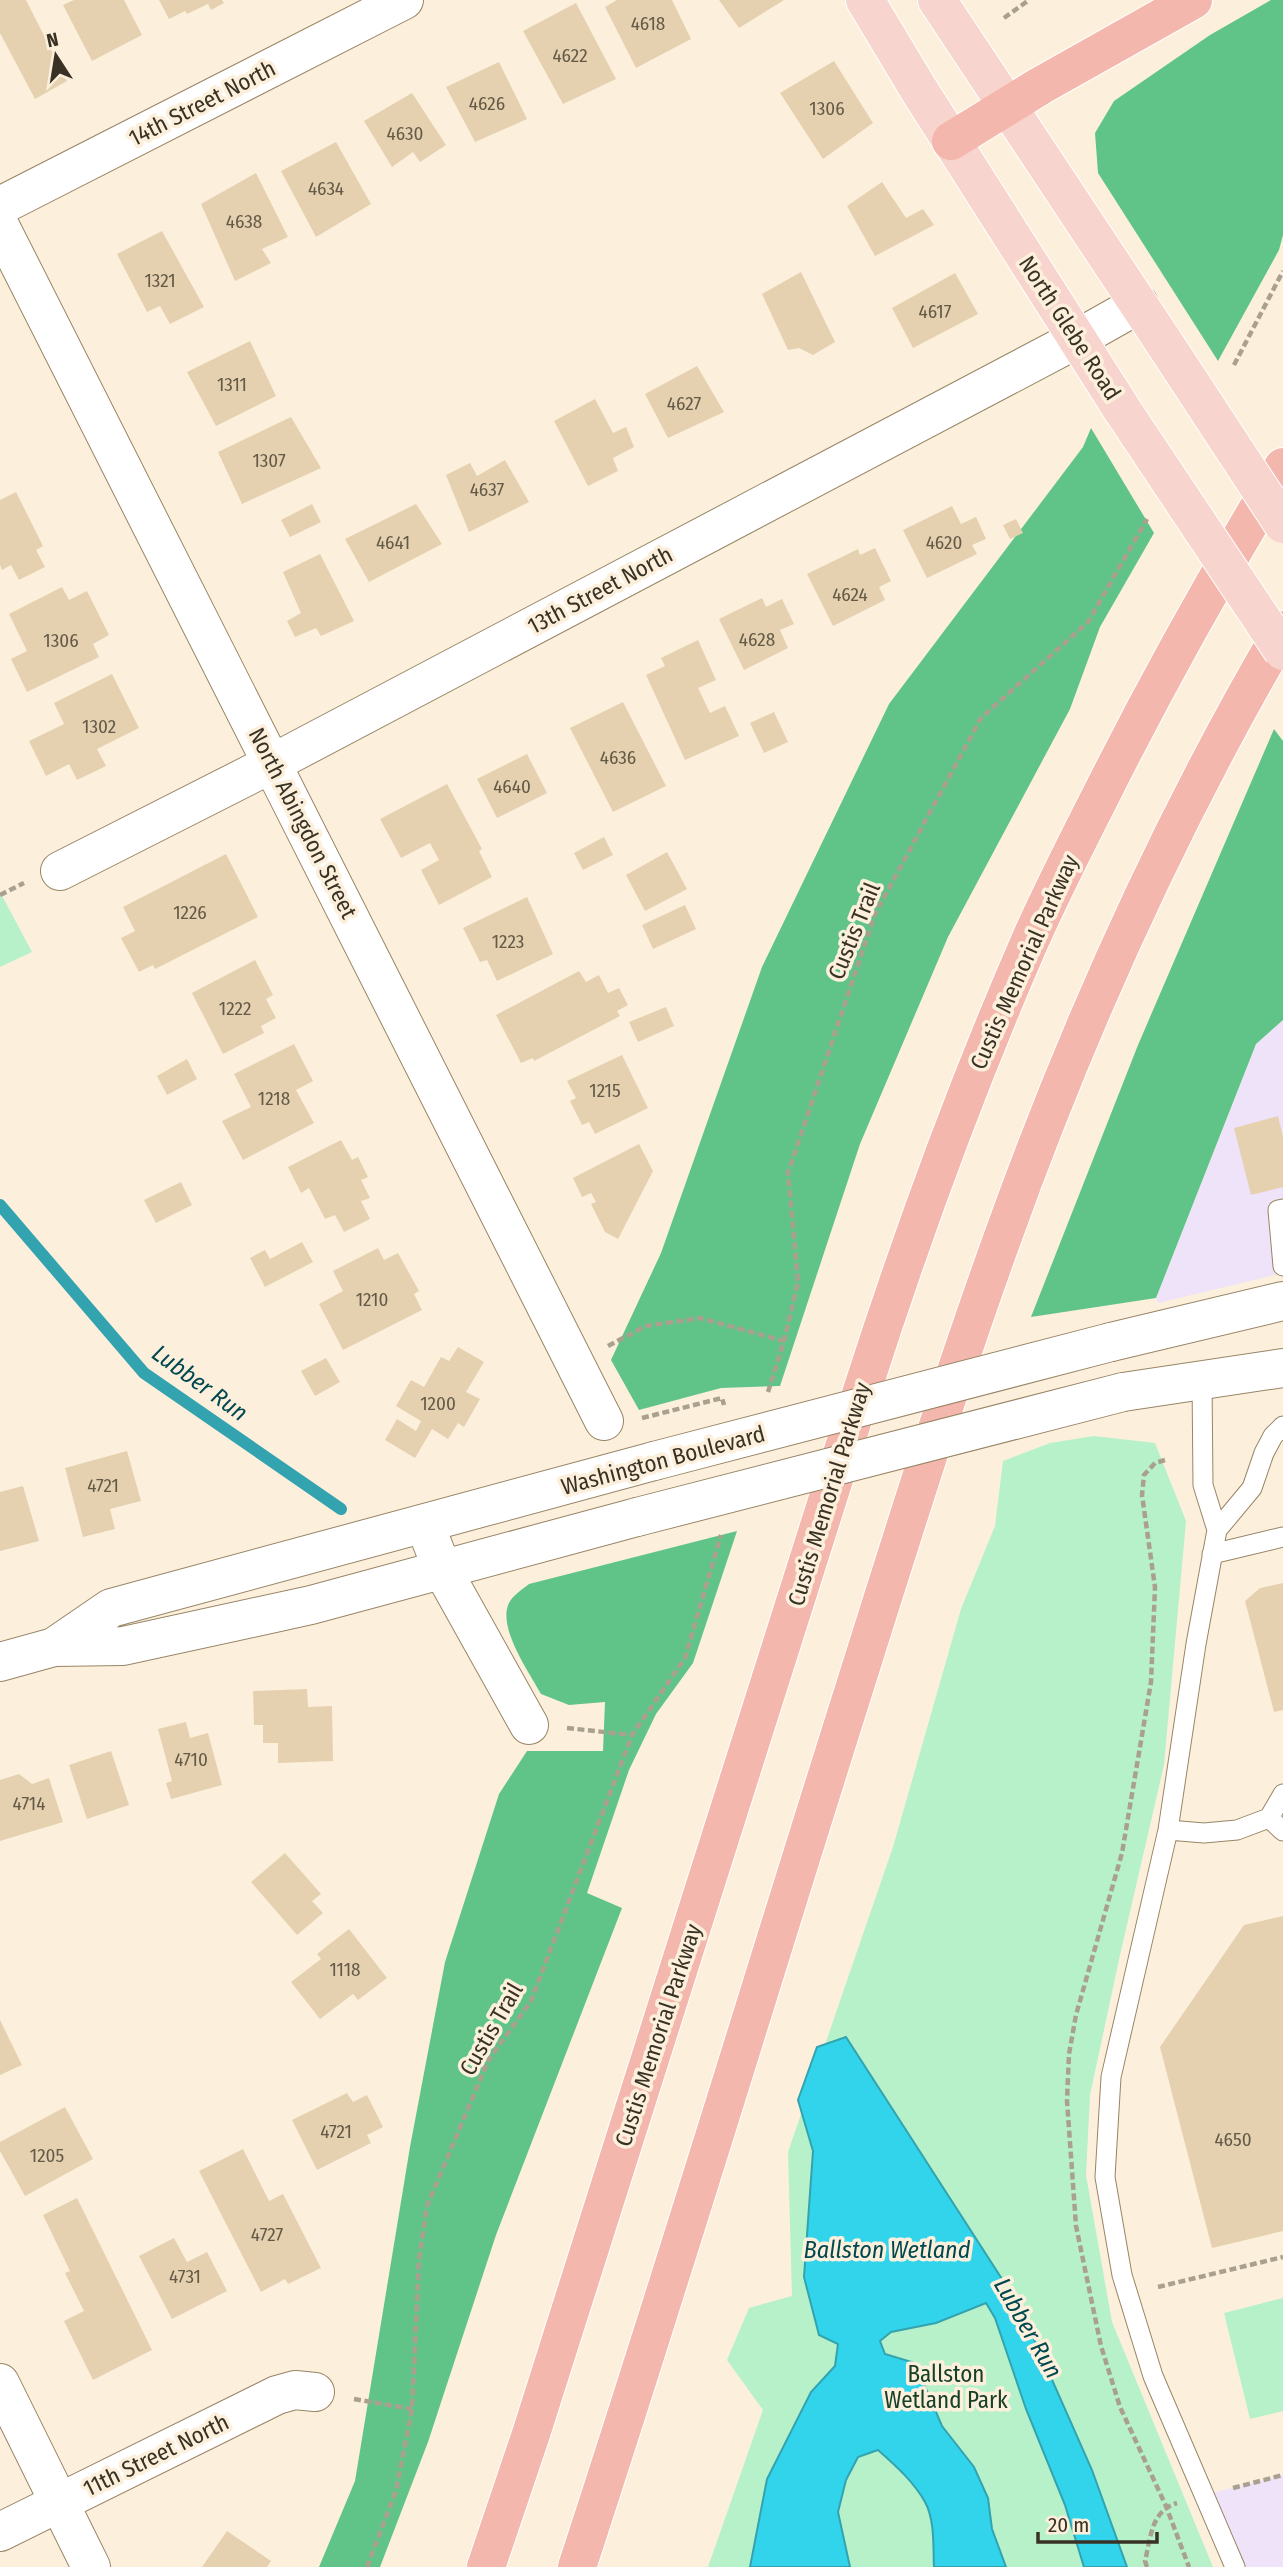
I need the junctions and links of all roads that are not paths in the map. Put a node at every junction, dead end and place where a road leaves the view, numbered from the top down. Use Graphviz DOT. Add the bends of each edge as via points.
graph roads {
  1 [pos="404,0"];
  2 [pos="865,0"];
  3 [pos="937,0"];
  4 [pos="1193,0"];
  5 [pos="1008,107"];
  6 [pos="951,141"];
  7 [pos="0,206"];
  8 [pos="0,226"];
  9 [pos="1139,304"];
  10 [pos="1077,339"];
  11 [pos="1283,467"];
  12 [pos="1283,524"];
  13 [pos="1283,630"];
  14 [pos="1283,652"];
  15 [pos="273,763"];
  16 [pos="60,871"];
  17 [pos="1283,1209"];
  18 [pos="1283,1266"];
  19 [pos="1283,1301"];
  20 [pos="1283,1363"];
  21 [pos="1283,1368"];
  22 [pos="1202,1380"];
  23 [pos="604,1420"];
  24 [pos="1283,1426"];
  25 [pos="425,1525"];
  26 [pos="1217,1530"];
  27 [pos="1283,1536"];
  28 [pos="1212,1554"];
  29 [pos="443,1571"];
  30 [pos="54,1647"];
  31 [pos="0,1662"];
  32 [pos="529,1725"];
  33 [pos="1283,1794"];
  34 [pos="1276,1824"];
  35 [pos="1168,1830"];
  36 [pos="0,2383"];
  37 [pos="315,2392"];
  38 [pos="61,2502"];
  39 [pos="0,2532"];
  40 [pos="91,2567"];
  41 [pos="485,2567"];
  42 [pos="577,2567"];
  43 [pos="1236,2567"];
  1 -- 7 [label="street, 14th Street North"];
  2 -- 6 [label="main road, North Glebe Road"];
  3 -- 5 [label="main road"];
  4 -- 5 [label="highway"];
  5 -- 6 [label="highway"];
  5 -- 9 [label="main road"];
  6 -- 10 [label="main road, North Glebe Road"];
  8 -- 15 [label="street, North Abingdon Street"];
  9 -- 10 [label="street, 13th Street North"];
  9 -- 12 [label="main road, bridge"];
  10 -- 14 [label="main road, North Glebe Road, bridge"];
  10 -- 15 [label="street, 13th Street North"];
  11 -- 41 [label="highway, Custis Memorial Parkway" via="1178,647 1074,848 1030,941 941,1161 865,1380"];
  13 -- 42 [label="highway" via="1127,933 1002,1239 913,1502"];
  15 -- 16 [label="street, 13th Street North"];
  15 -- 23 [label="street, North Abingdon Street"];
  17 -- 18 [label="lane" via="1278,1210"];
  19 -- 25 [label="street, Washington Boulevard, bridge" via="654,1461"];
  20 -- 21 [label="lane"];
  21 -- 22 [label="street, Washington Boulevard"];
  22 -- 26 [label="lane" via="1203,1485"];
  22 -- 29 [label="street, Washington Boulevard, bridge" via="1123,1392"];
  24 -- 26 [label="lane" via="1264,1452 1252,1488"];
  25 -- 29 [label="street"];
  25 -- 30 [label="street, Washington Boulevard" via="110,1608"];
  26 -- 28 [label="lane"];
  27 -- 28 [label="lane"];
  28 -- 35 [label="lane"];
  29 -- 30 [label="street, Washington Boulevard" via="123,1646"];
  29 -- 32 [label="street"];
  30 -- 31 [label="street, Washington Boulevard"];
  33 -- 34 [label="lane"];
  34 -- 35 [label="lane" via="1204,1833"];
  35 -- 43 [label="lane" via="1111,2077 1105,2177 1122,2275 1153,2376"];
  36 -- 38 [label="street"];
  37 -- 38 [label="street, 11th Street North" via="295,2390 277,2395"];
  38 -- 39 [label="street, 11th Street North"];
  38 -- 40 [label="street"];
}
